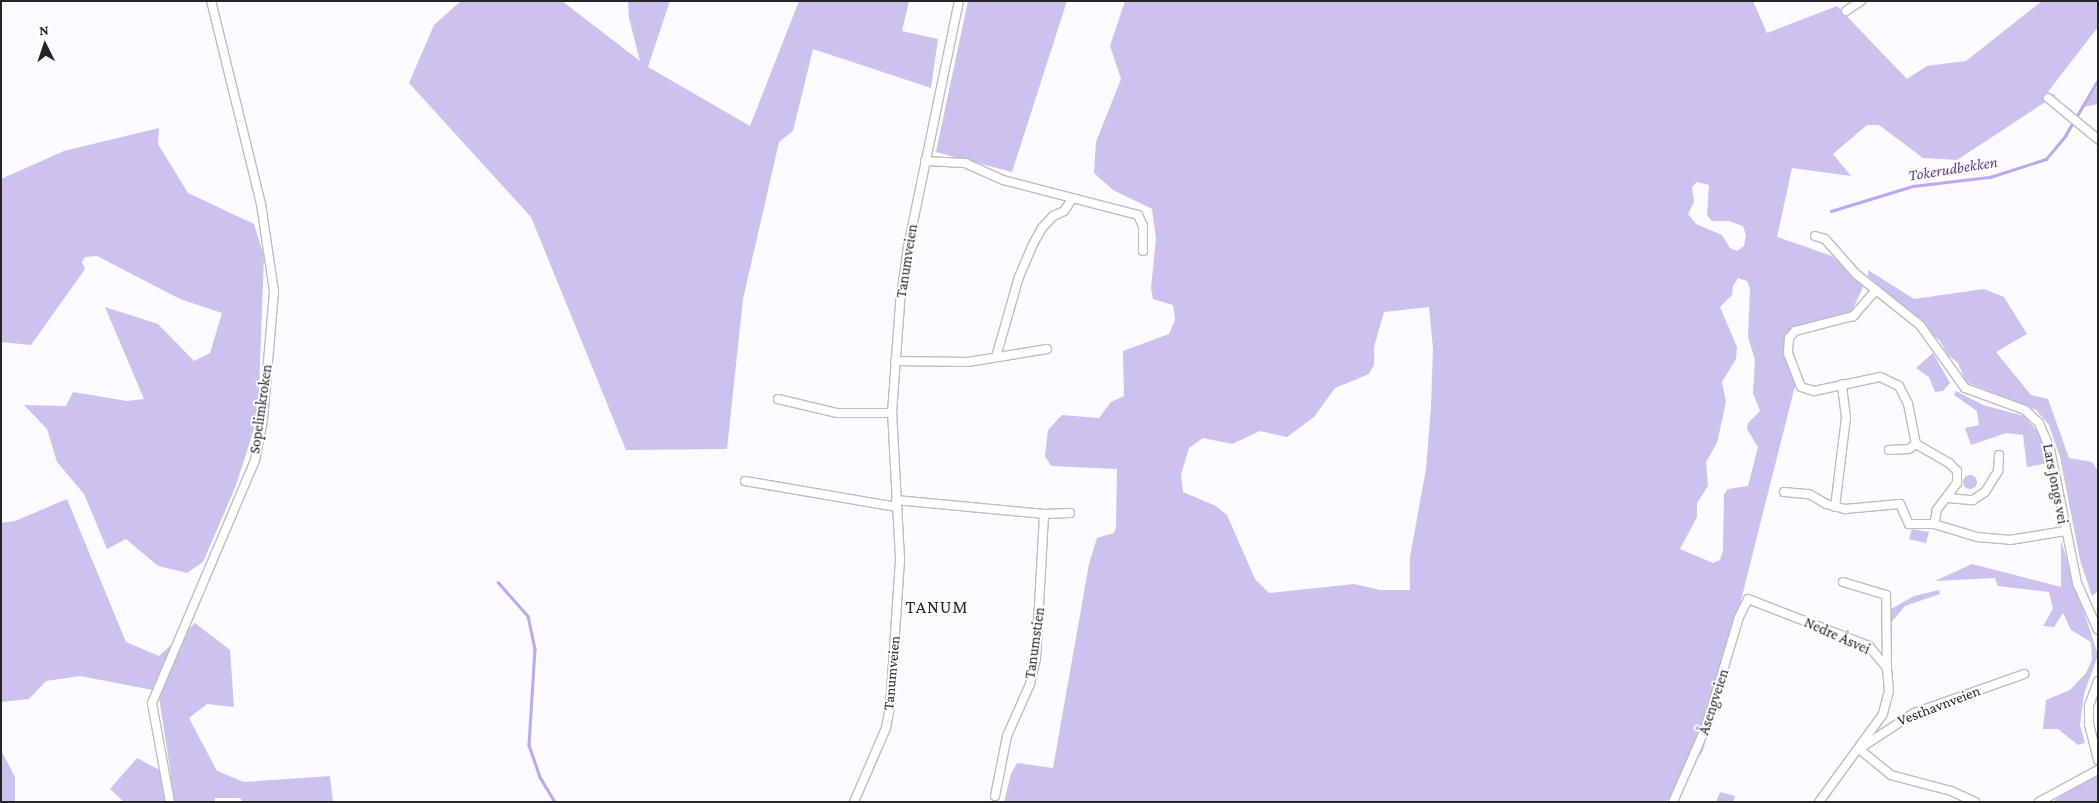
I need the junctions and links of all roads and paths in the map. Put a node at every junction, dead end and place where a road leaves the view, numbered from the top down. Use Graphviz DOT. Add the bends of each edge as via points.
graph roads {
  1 [pos="211,1"];
  2 [pos="959,1"];
  3 [pos="1861,1"];
  4 [pos="1846,11"];
  5 [pos="2048,98"];
  6 [pos="2098,139"];
  7 [pos="926,161"];
  8 [pos="1072,200"];
  9 [pos="1815,236"];
  10 [pos="1143,251"];
  11 [pos="1876,290"];
  12 [pos="1047,349"];
  13 [pos="996,357"];
  14 [pos="895,360"];
  15 [pos="1842,384"];
  16 [pos="778,399"];
  17 [pos="892,412"];
  18 [pos="1916,444"];
  19 [pos="1890,450"];
  20 [pos="2000,456"];
  21 [pos="745,481"];
  22 [pos="1784,492"];
  23 [pos="1948,498"];
  24 [pos="896,503"];
  25 [pos="1835,507"];
  26 [pos="1070,513"];
  27 [pos="1044,514"];
  28 [pos="1934,524"];
  29 [pos="2065,531"];
  30 [pos="1843,582"];
  31 [pos="1748,599"];
  32 [pos="2098,630"];
  33 [pos="1887,668"];
  34 [pos="2024,674"];
  35 [pos="2098,681"];
  36 [pos="1859,748"];
  37 [pos="2098,760"];
  38 [pos="2098,770"];
  39 [pos="995,796"];
  40 [pos="170,802"];
  41 [pos="854,802"];
  42 [pos="1674,802"];
  43 [pos="1819,802"];
  44 [pos="1975,802"];
  45 [pos="2039,802"];
  1 -- 40 [label="street, Sopelimkroken" via="261,204 274,291 263,420 255,460 152,703"];
  2 -- 7 [label="street, Tanumveien"];
  3 -- 4 [label="street"];
  5 -- 6 [label="street"];
  7 -- 8 [label="street" via="965,163 1003,180"];
  7 -- 14 [label="street, Tanumveien" via="905,266"];
  8 -- 10 [label="street" via="1138,215 1143,226"];
  8 -- 13 [label="street" via="1064,211 1053,216 1042,228 1032,246 1019,277"];
  9 -- 11 [label="street, Lars Jongs vei" via="1825,239 1843,261"];
  11 -- 15 [label="street" via="1853,316 1801,329 1789,338 1788,353 1801,387 1814,391"];
  11 -- 29 [label="street, Lars Jongs vei" via="1926,332 1965,388 2026,410 2039,423 2050,449"];
  12 -- 13 [label="street"];
  13 -- 14 [label="street" via="968,362"];
  14 -- 17 [label="street, Tanumveien"];
  15 -- 18 [label="street" via="1870,377 1892,380 1906,396"];
  15 -- 25 [label="street" via="1846,418"];
  16 -- 17 [label="street" via="837,412"];
  17 -- 24 [label="street, Tanumveien"];
  18 -- 19 [label="street" via="1909,449"];
  18 -- 23 [label="street" via="1954,466 1957,483"];
  20 -- 23 [label="street" via="1998,471 1985,492 1973,500"];
  21 -- 24 [label="street"];
  22 -- 25 [label="street" via="1809,494"];
  23 -- 28 [label="street" via="1937,510"];
  24 -- 27 [label="street"];
  24 -- 41 [label="street, Tanumveien" via="900,559 890,707 886,728"];
  25 -- 28 [label="street" via="1900,504 1909,524"];
  26 -- 27 [label="street"];
  27 -- 39 [label="street, Tanumstien" via="1036,659 1030,684 1007,736"];
  28 -- 29 [label="street" via="1977,537 2010,540"];
  29 -- 32 [label="street, Lars Jongs vei" via="2077,583"];
  30 -- 33 [label="street" via="1886,595"];
  31 -- 33 [label="street, Nedre Åsvei" via="1869,646"];
  31 -- 42 [label="street, Åsengveien" via="1739,617 1706,727"];
  33 -- 36 [label="street" via="1889,691 1883,714"];
  34 -- 36 [label="street, Vesthavnveien" via="1914,713"];
  35 -- 37 [label="street" via="2089,706 2089,724"];
  36 -- 43 [label="street"];
  36 -- 44 [label="street" via="1892,775 1951,791"];
  38 -- 45 [label="street"];
}
